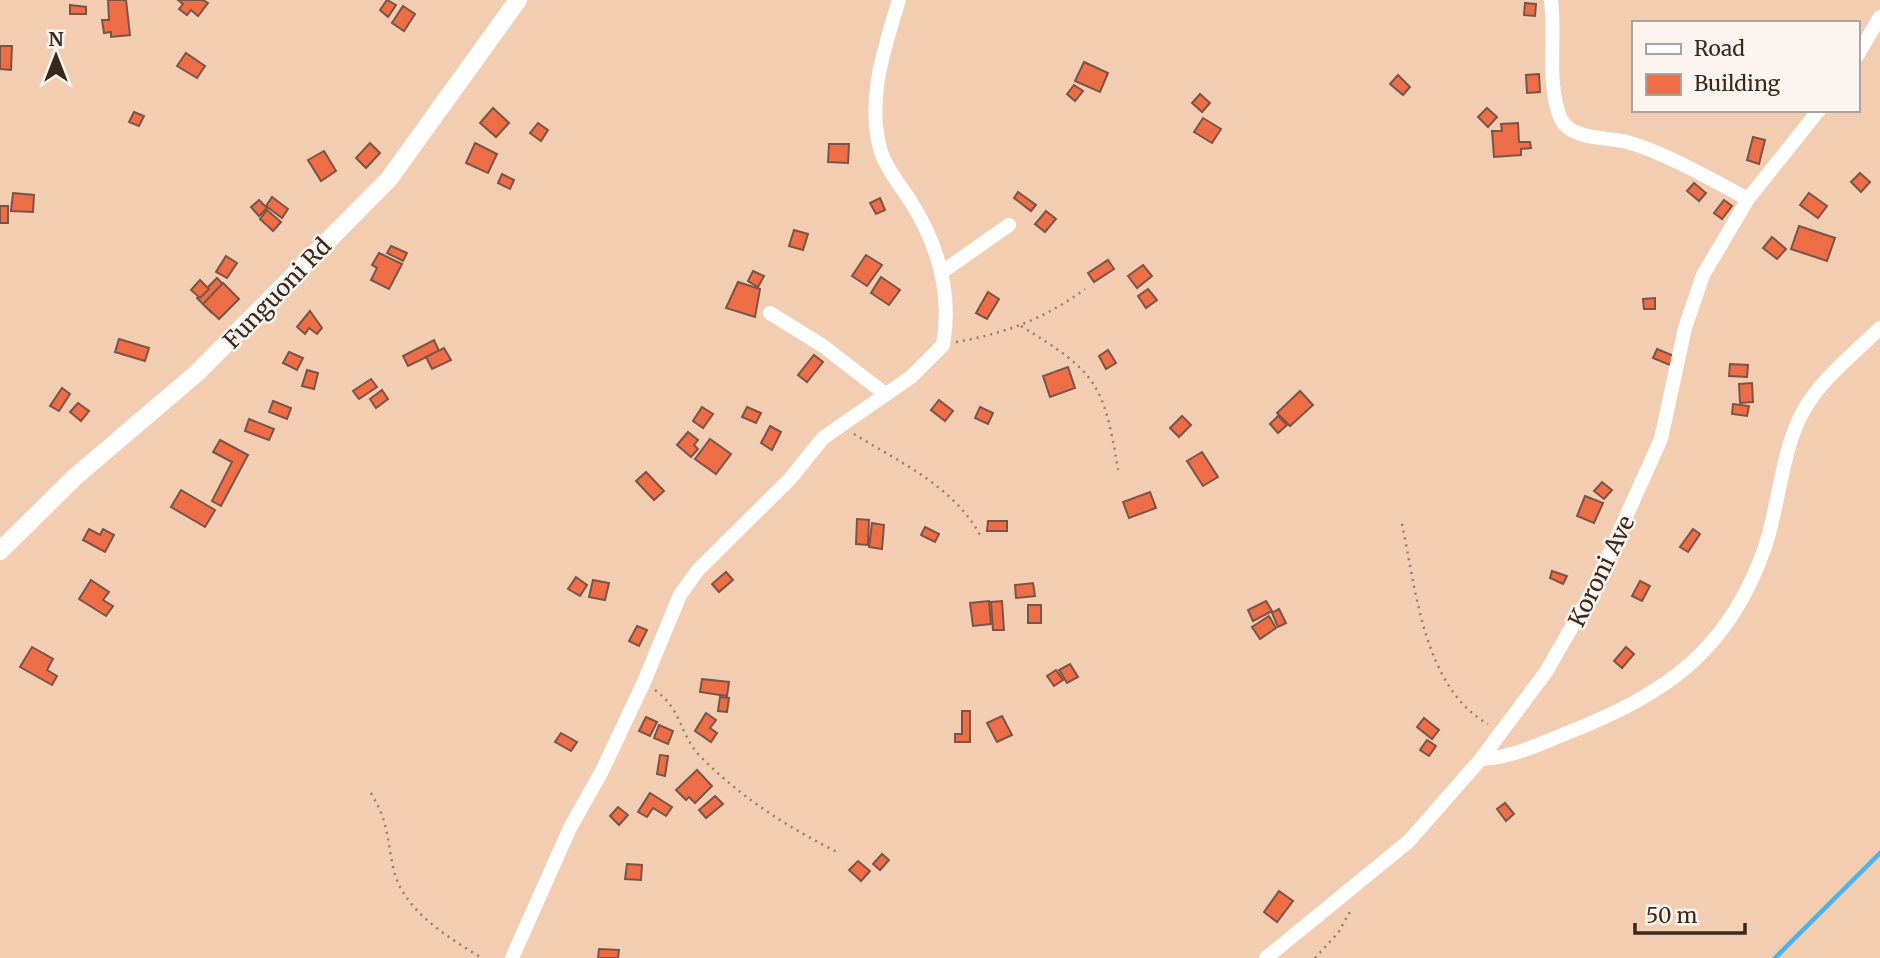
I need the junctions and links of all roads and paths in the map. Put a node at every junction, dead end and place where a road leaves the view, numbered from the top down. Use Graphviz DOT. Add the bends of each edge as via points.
graph roads {
  1 [pos="518,0"];
  2 [pos="900,0"];
  3 [pos="1550,0"];
  4 [pos="1880,17"];
  5 [pos="1859,53"];
  6 [pos="1817,112"];
  7 [pos="1748,199"];
  8 [pos="1009,225"];
  9 [pos="942,272"];
  10 [pos="1084,289"];
  11 [pos="769,313"];
  12 [pos="1021,326"];
  13 [pos="1880,328"];
  14 [pos="943,345"];
  15 [pos="884,393"];
  16 [pos="839,425"];
  17 [pos="1118,470"];
  18 [pos="1402,524"];
  19 [pos="981,537"];
  20 [pos="0,551"];
  21 [pos="644,682"];
  22 [pos="1503,733"];
  23 [pos="1481,759"];
  24 [pos="371,793"];
  25 [pos="839,853"];
  26 [pos="1356,887"];
  27 [pos="482,958"];
  28 [pos="512,958"];
  29 [pos="1266,958"];
  30 [pos="1314,958"];
  1 -- 20 [label="street, Funguoni Rd" via="389,178 198,372 75,477"];
  2 -- 9 [label="street" via="875,102 881,153 930,236"];
  3 -- 7 [label="street" via="1551,64 1561,120 1575,133 1629,143"];
  4 -- 5 [label="street"];
  6 -- 7 [label="street, Koroni Ave"];
  7 -- 22 [label="street, Koroni Ave" via="1713,256 1692,302 1668,416 1625,522 1571,633"];
  8 -- 9 [label="street"];
  9 -- 14 [label="street"];
  10 -- 12 [label="path" via="1058,309"];
  11 -- 15 [label="street"];
  12 -- 14 [label="path"];
  12 -- 17 [label="path" via="1070,356 1085,371 1110,422"];
  13 -- 23 [label="street" via="1804,410 1749,587 1732,617 1701,654 1670,682 1595,722 1514,754"];
  14 -- 15 [label="street" via="911,377"];
  15 -- 16 [label="street"];
  16 -- 19 [label="path" via="946,492 971,518"];
  16 -- 21 [label="street" via="698,570 674,608"];
  18 -- 22 [label="path" via="1435,662 1450,691 1472,715"];
  21 -- 25 [label="path" via="675,708 701,757 755,804"];
  21 -- 28 [label="street" via="570,828"];
  22 -- 23 [label="street, Koroni Ave"];
  23 -- 26 [label="street, Koroni Ave" via="1409,841"];
  24 -- 27 [label="path" via="384,816 402,891 447,937"];
  26 -- 29 [label="street, Koroni Ave"];
  26 -- 30 [label="path" via="1351,911 1338,933"];
}
